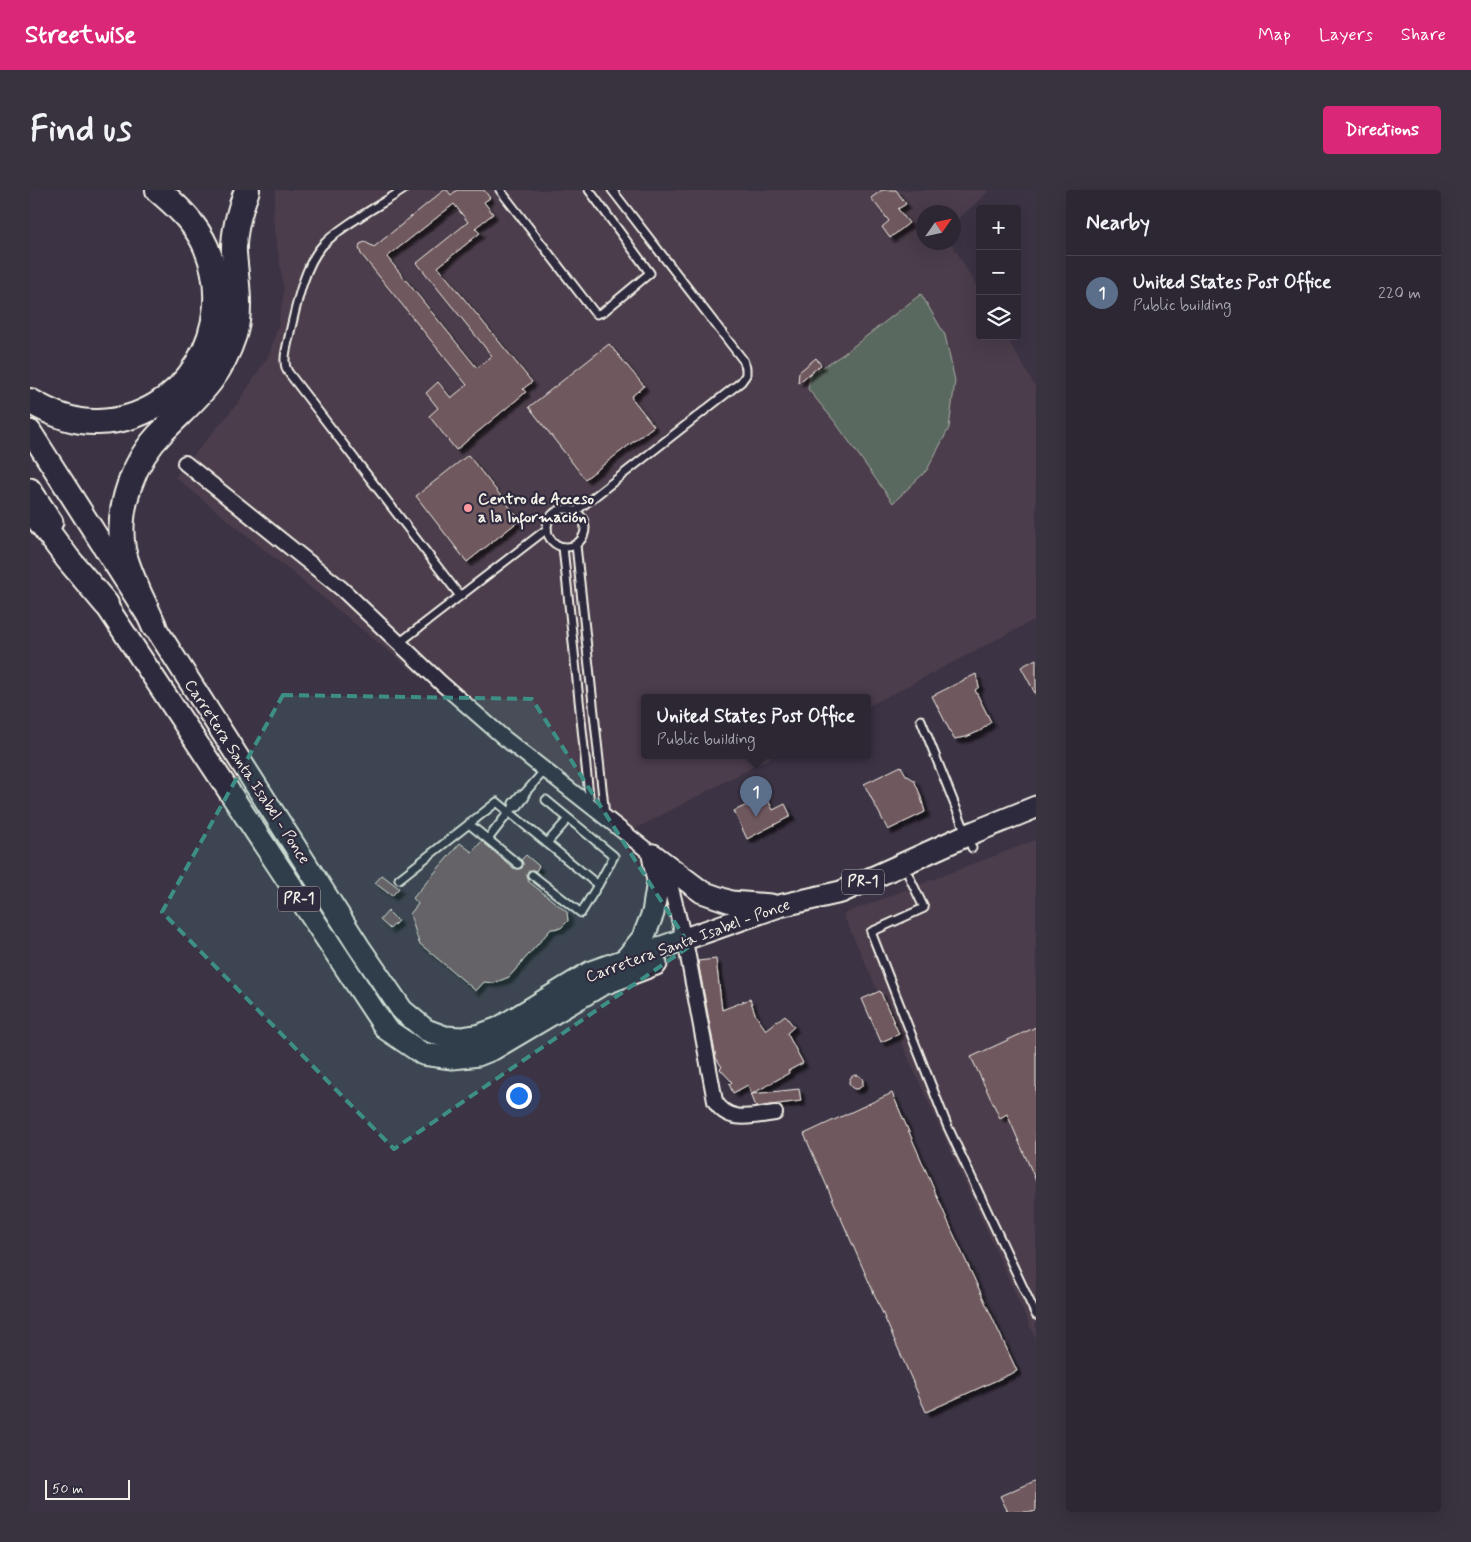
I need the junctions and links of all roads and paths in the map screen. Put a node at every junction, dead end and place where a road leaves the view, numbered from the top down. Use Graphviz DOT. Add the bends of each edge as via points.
graph roads {
  1 [pos="158,190"];
  2 [pos="247,190"];
  3 [pos="404,190"];
  4 [pos="500,190"];
  5 [pos="589,190"];
  6 [pos="612,190"];
  7 [pos="30,401"];
  8 [pos="30,431"];
  9 [pos="185,463"];
  10 [pos="30,489"];
  11 [pos="30,508"];
  12 [pos="576,511"];
  13 [pos="547,529"];
  14 [pos="576,545"];
  15 [pos="563,547"];
  16 [pos="460,596"];
  17 [pos="106,604"];
  18 [pos="154,626"];
  19 [pos="399,643"];
  20 [pos="580,710"];
  21 [pos="594,710"];
  22 [pos="921,720"];
  23 [pos="544,770"];
  24 [pos="546,800"];
  25 [pos="590,806"];
  26 [pos="1036,807"];
  27 [pos="512,810"];
  28 [pos="605,817"];
  29 [pos="568,818"];
  30 [pos="1036,822"];
  31 [pos="469,824"];
  32 [pos="488,839"];
  33 [pos="970,842"];
  34 [pos="547,843"];
  35 [pos="653,854"];
  36 [pos="518,864"];
  37 [pos="532,875"];
  38 [pos="910,876"];
  39 [pos="399,878"];
  40 [pos="598,885"];
  41 [pos="779,906"];
  42 [pos="685,945"];
  43 [pos="625,960"];
  44 [pos="774,1113"];
  45 [pos="1036,1315"];
  1 -- 7 [label="highway" via="175,203 193,224 213,268 215,321 198,366 167,398 149,410 119,420 74,420 48,412"];
  2 -- 18 [label="highway" via="236,228 234,251 238,311 235,333 224,362 202,394 153,441 133,474 128,490 123,548"];
  3 -- 16 [label="lane" via="320,247 304,282 284,364"];
  4 -- 5 [label="lane" via="597,314 650,273"];
  6 -- 12 [label="lane" via="743,360 746,375"];
  8 -- 18 [label="main road, Carretera Santa Isabel - Ponce / PR-1"];
  9 -- 19 [label="street" via="342,590"];
  10 -- 17 [label="main road, Carretera Santa Isabel - Ponce / PR-1"];
  11 -- 17 [label="highway"];
  12 -- 13 [label="lane" via="562,509 556,512"];
  12 -- 14 [label="lane" via="585,522 586,531"];
  13 -- 15 [label="lane" via="552,542"];
  13 -- 16 [label="lane"];
  14 -- 15 [label="lane"];
  14 -- 21 [label="lane"];
  15 -- 20 [label="lane"];
  16 -- 19 [label="lane"];
  17 -- 42 [label="main road, Carretera Santa Isabel - Ponce / PR-1" via="386,1030 416,1050 452,1058 478,1056 601,985"];
  18 -- 43 [label="main road, Carretera Santa Isabel - Ponce / PR-1" via="402,1010 426,1030 445,1037 480,1035 499,1028 591,972"];
  19 -- 23 [label="street"];
  20 -- 21 [label="lane"];
  20 -- 25 [label="lane"];
  21 -- 28 [label="lane"];
  22 -- 33 [label="lane"];
  23 -- 25 [label="street"];
  23 -- 27 [label="lane" via="513,803"];
  24 -- 29 [label="lane"];
  25 -- 28 [label="street"];
  26 -- 33 [label="main road, Carretera Santa Isabel - Ponce / PR-1"];
  27 -- 31 [label="lane" via="497,802"];
  27 -- 32 [label="lane"];
  27 -- 34 [label="lane"];
  28 -- 35 [label="street"];
  29 -- 34 [label="lane"];
  29 -- 40 [label="lane" via="614,856"];
  30 -- 33 [label="main road, Carretera Santa Isabel - Ponce / PR-1"];
  31 -- 32 [label="lane"];
  31 -- 39 [label="lane"];
  32 -- 36 [label="lane"];
  33 -- 38 [label="main road, Carretera Santa Isabel - Ponce / PR-1"];
  33 -- 41 [label="main road, Carretera Santa Isabel - Ponce / PR-1" via="841,892"];
  34 -- 40 [label="lane"];
  35 -- 41 [label="main road" via="702,892 731,902"];
  35 -- 42 [label="street" via="671,888"];
  35 -- 43 [label="main road" via="658,881 652,913 643,938"];
  37 -- 40 [label="lane" via="581,913"];
  38 -- 42 [label="main road, Carretera Santa Isabel - Ponce / PR-1" via="854,900"];
  38 -- 45 [label="lane" via="924,908 871,932 947,1125"];
  41 -- 42 [label="main road, Carretera Santa Isabel - Ponce / PR-1"];
  42 -- 43 [label="main road, Carretera Santa Isabel - Ponce / PR-1"];
  42 -- 44 [label="street" via="717,1104 725,1113 736,1117"];
}
